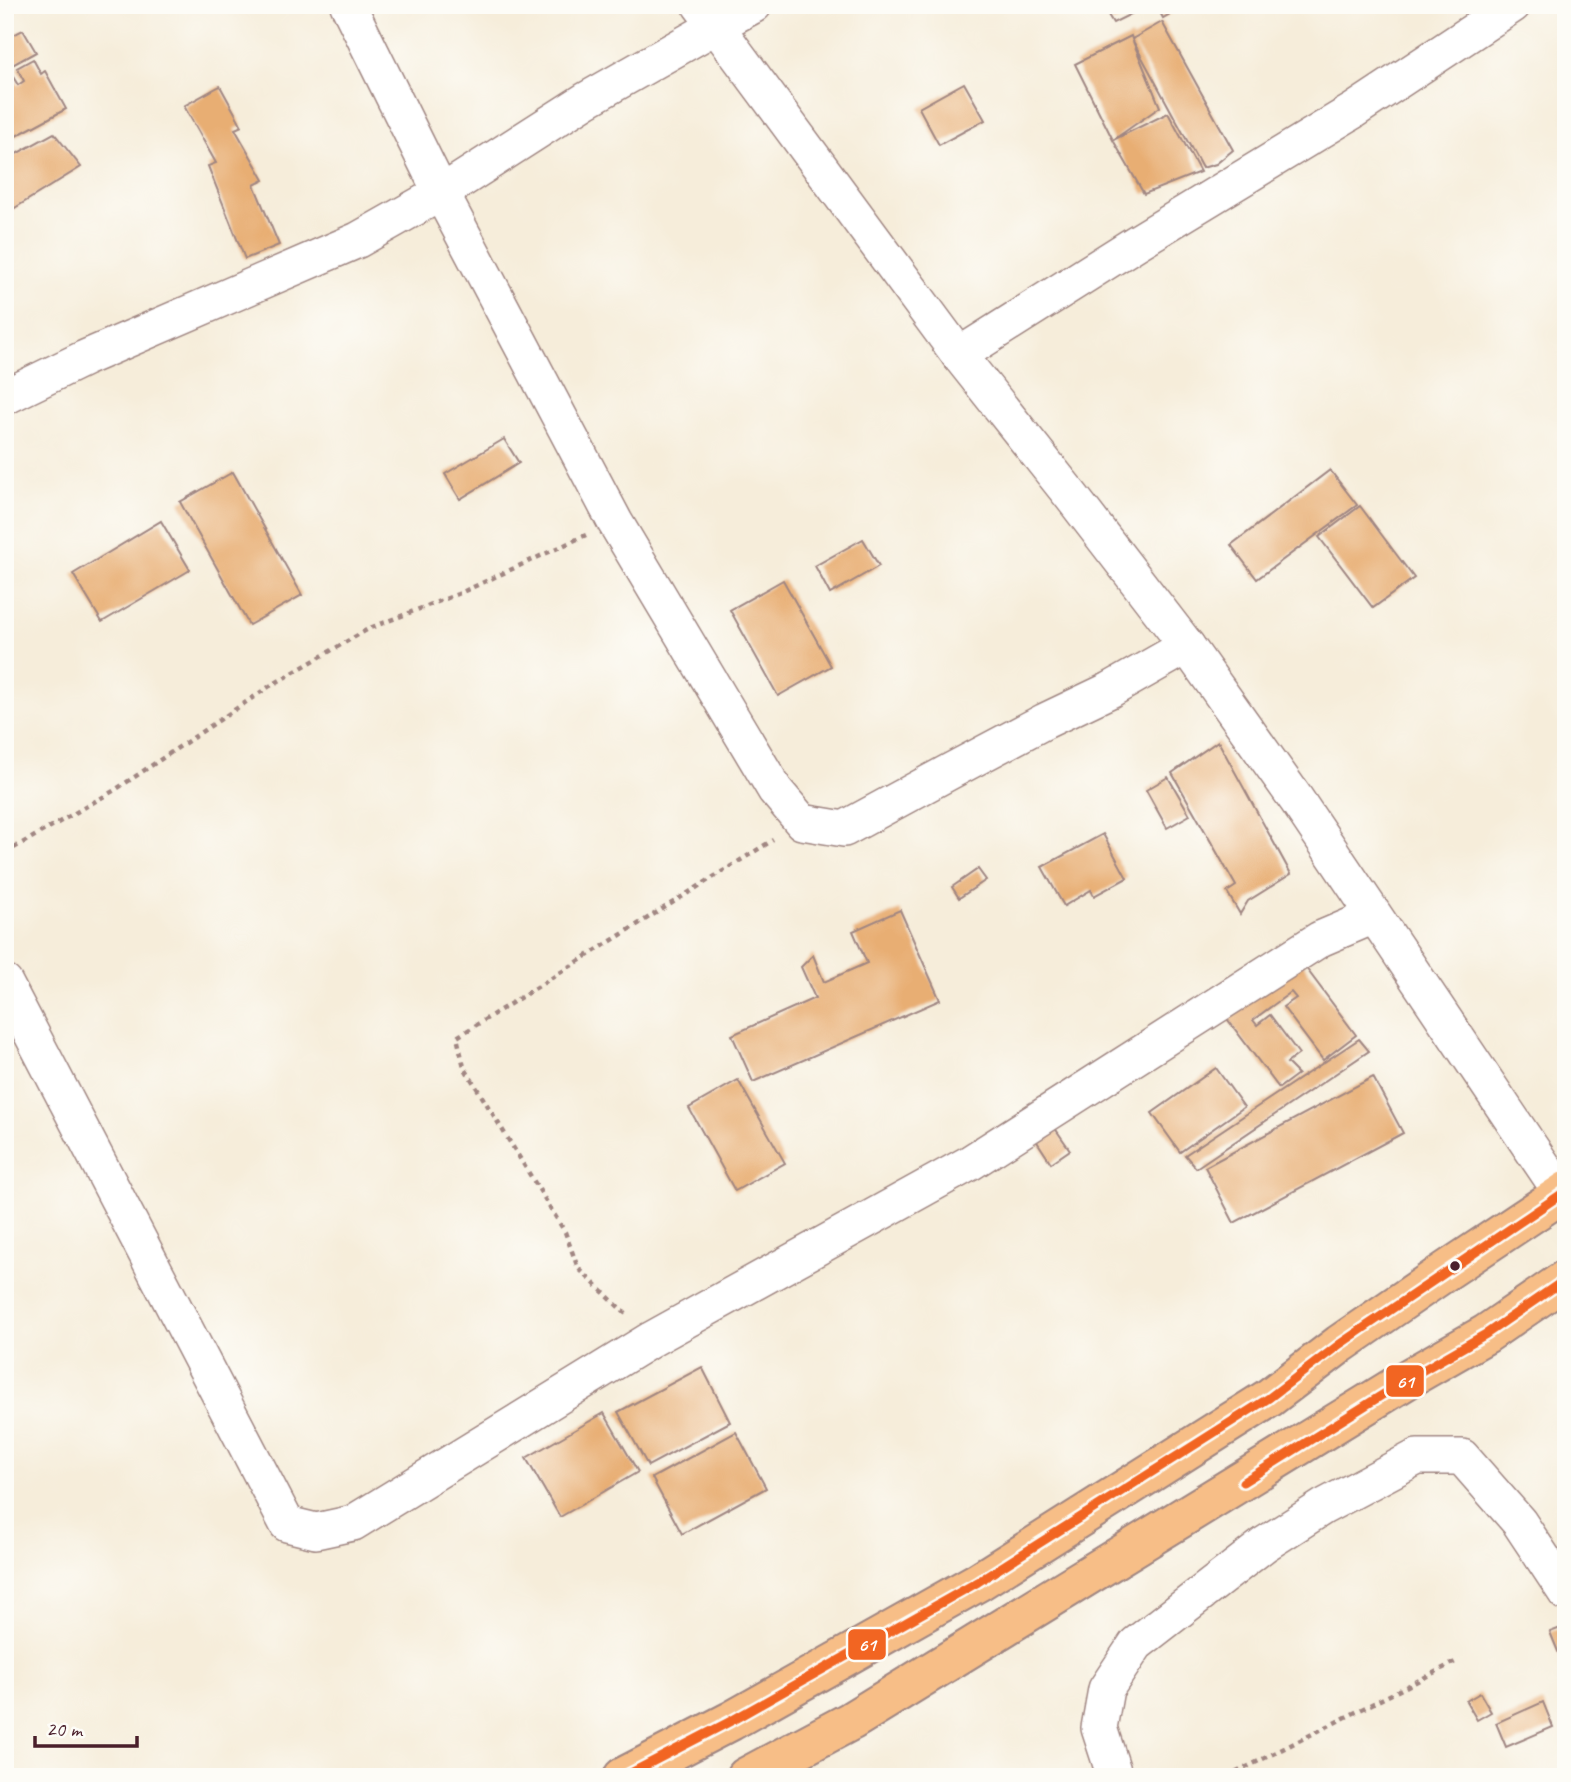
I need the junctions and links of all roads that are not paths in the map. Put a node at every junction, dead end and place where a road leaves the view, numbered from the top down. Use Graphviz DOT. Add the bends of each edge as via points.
graph roads {
  1 [pos="348,5"];
  2 [pos="754,5"];
  3 [pos="1513,5"];
  4 [pos="708,15"];
  5 [pos="441,193"];
  6 [pos="959,355"];
  7 [pos="5,397"];
  8 [pos="1187,646"];
  9 [pos="1374,916"];
  10 [pos="5,983"];
  11 [pos="1564,1193"];
  12 [pos="1566,1279"];
  13 [pos="1566,1593"];
  14 [pos="622,1777"];
  15 [pos="746,1777"];
  16 [pos="1115,1777"];
  1 -- 5 [label="street"];
  2 -- 4 [label="street"];
  3 -- 6 [label="street" via="1353,111"];
  4 -- 5 [label="street"];
  4 -- 6 [label="street"];
  5 -- 7 [label="street" via="358,240"];
  5 -- 8 [label="street" via="615,522 775,790 803,822 845,830"];
  6 -- 8 [label="street"];
  8 -- 9 [label="street"];
  9 -- 10 [label="street" via="1320,939 970,1163 652,1339 353,1523 316,1531 287,1524"];
  9 -- 11 [label="street"];
  11 -- 14 [label="main road" via="1340,1344 1269,1398 978,1582"];
  12 -- 15 [label="main road" via="1486,1334 851,1721"];
  13 -- 16 [label="street" via="1519,1522 1462,1457 1417,1457 1265,1544 1136,1644 1106,1689 1099,1728"];
}
